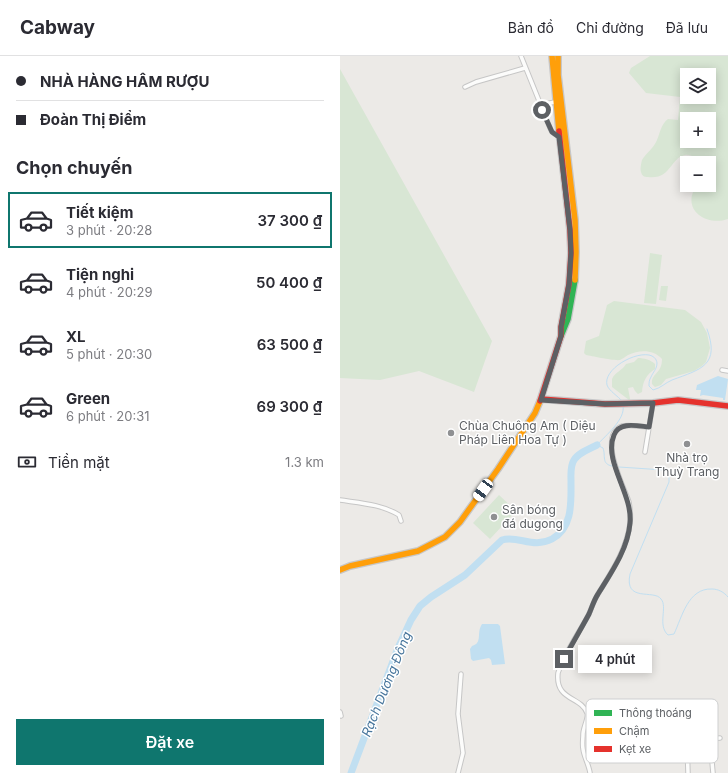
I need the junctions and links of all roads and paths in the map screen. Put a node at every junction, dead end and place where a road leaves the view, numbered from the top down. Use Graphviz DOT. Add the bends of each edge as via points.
graph roads {
  1 [pos="521,56"];
  2 [pos="552,56"];
  3 [pos="558,56"];
  4 [pos="525,68"];
  5 [pos="465,87"];
  6 [pos="558,101"];
  7 [pos="540,105"];
  8 [pos="559,137"];
  9 [pos="561,336"];
  10 [pos="722,370"];
  11 [pos="728,371"];
  12 [pos="541,400"];
  13 [pos="653,403"];
  14 [pos="728,406"];
  15 [pos="649,427"];
  16 [pos="645,452"];
  17 [pos="340,500"];
  18 [pos="401,521"];
  19 [pos="340,570"];
  20 [pos="461,674"];
  21 [pos="586,711"];
  22 [pos="586,721"];
  23 [pos="586,759"];
  24 [pos="587,763"];
  25 [pos="688,763"];
  26 [pos="712,763"];
  27 [pos="458,773"];
  28 [pos="590,773"];
  29 [pos="688,773"];
  30 [pos="713,773"];
  1 -- 4 [label="street"];
  2 -- 6 [label="main road"];
  3 -- 6 [label="main road"];
  4 -- 5 [label="street"];
  4 -- 7 [label="street"];
  6 -- 7 [label="street"];
  6 -- 8 [label="main road"];
  6 -- 9 [label="main road" via="576,223 577,250 571,306 566,330"];
  7 -- 8 [label="street" via="552,132"];
  8 -- 9 [label="main road" via="571,253"];
  9 -- 12 [label="main road"];
  10 -- 11 [label="street"];
  12 -- 13 [label="main road" via="605,404"];
  12 -- 19 [label="main road" via="498,469 460,522 445,537 418,551"];
  13 -- 14 [label="main road" via="678,400"];
  13 -- 15 [label="street"];
  15 -- 16 [label="street"];
  15 -- 21 [label="street" via="624,426 616,430 614,435 612,448 618,475 629,503 630,524 627,538 557,677 563,693"];
  17 -- 18 [label="street" via="385,508 399,515"];
  20 -- 27 [label="street" via="458,714 464,753"];
  22 -- 23 [label="street" via="583,731"];
  24 -- 28 [label="street"];
  25 -- 29 [label="street"];
  26 -- 30 [label="street"];
}
